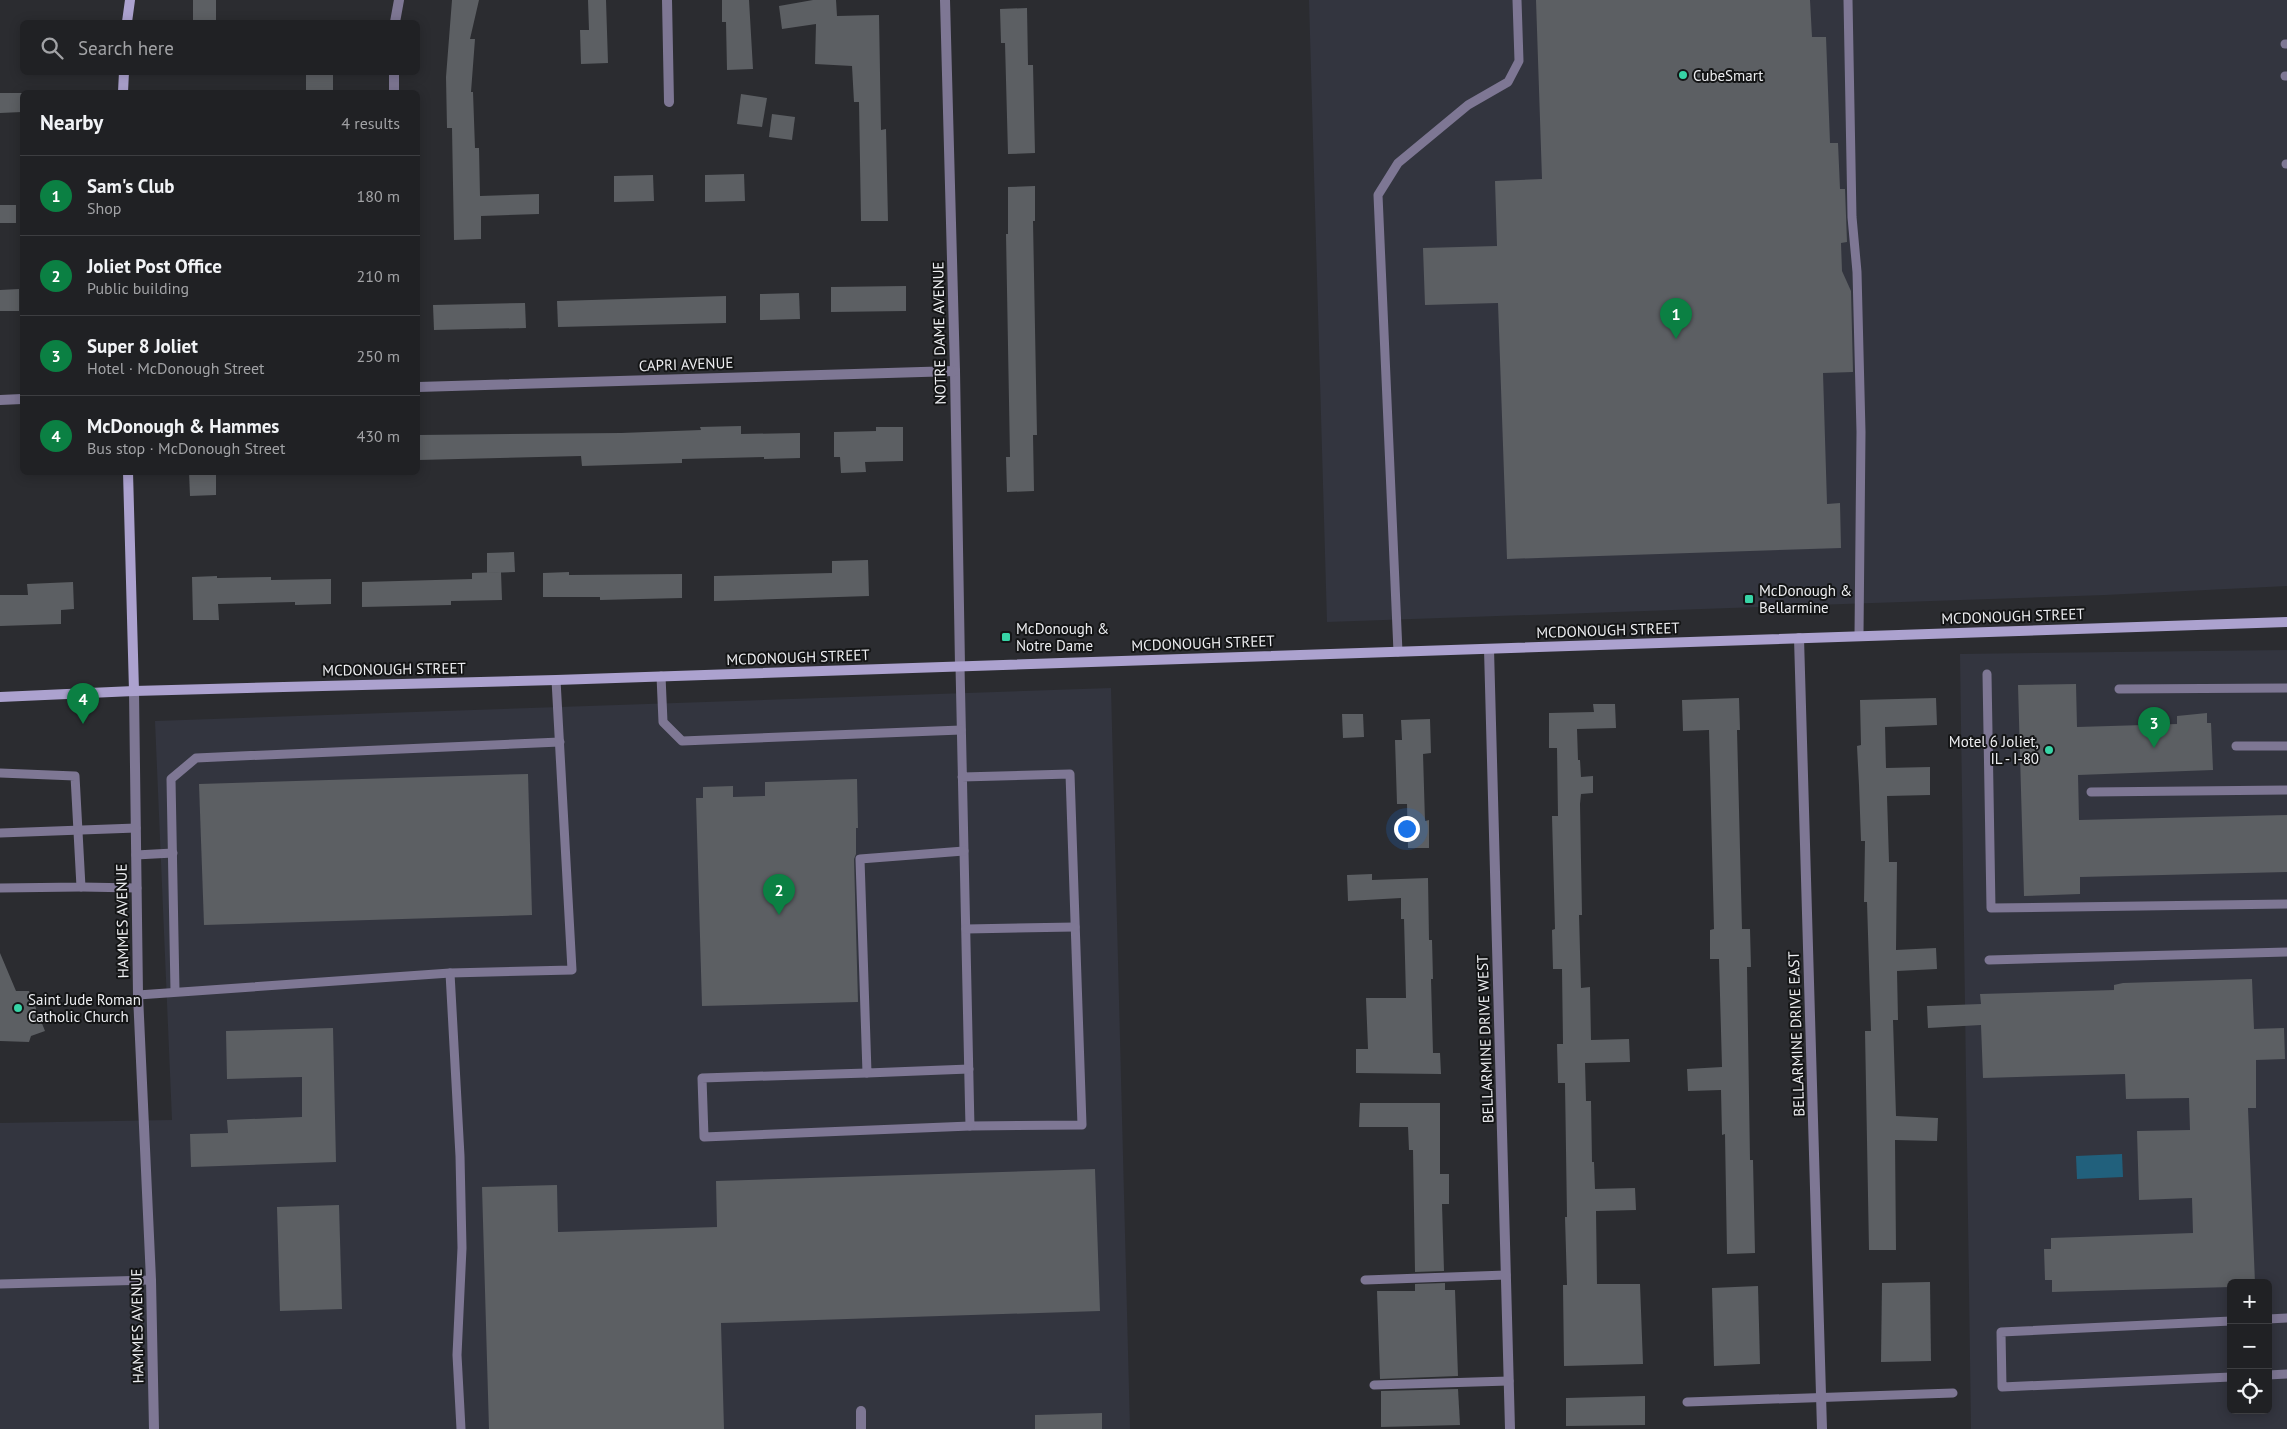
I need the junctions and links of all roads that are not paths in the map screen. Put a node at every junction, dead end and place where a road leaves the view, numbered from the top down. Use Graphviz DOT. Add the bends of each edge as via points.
graph roads {
  1 [pos="130,0"];
  2 [pos="399,0"];
  3 [pos="667,0"];
  4 [pos="945,0"];
  5 [pos="1517,0"];
  6 [pos="1848,0"];
  7 [pos="127,20"];
  8 [pos="395,20"];
  9 [pos="124,75"];
  10 [pos="394,75"];
  11 [pos="123,90"];
  12 [pos="394,90"];
  13 [pos="669,102"];
  14 [pos="955,371"];
  15 [pos="420,387"];
  16 [pos="20,399"];
  17 [pos="0,400"];
  18 [pos="128,475"];
  19 [pos="2287,622"];
  20 [pos="1859,635"];
  21 [pos="1799,638"];
  22 [pos="1489,649"];
  23 [pos="1398,652"];
  24 [pos="960,666"];
  25 [pos="1987,674"];
  26 [pos="661,676"];
  27 [pos="556,680"];
  28 [pos="2287,688"];
  29 [pos="2118,689"];
  30 [pos="134,691"];
  31 [pos="0,697"];
  32 [pos="961,730"];
  33 [pos="560,742"];
  34 [pos="2236,746"];
  35 [pos="2287,746"];
  36 [pos="0,773"];
  37 [pos="962,777"];
  38 [pos="2287,790"];
  39 [pos="2091,792"];
  40 [pos="136,828"];
  41 [pos="78,831"];
  42 [pos="0,833"];
  43 [pos="964,851"];
  44 [pos="173,852"];
  45 [pos="136,855"];
  46 [pos="82,887"];
  47 [pos="0,888"];
  48 [pos="137,888"];
  49 [pos="2287,904"];
  50 [pos="1075,928"];
  51 [pos="966,930"];
  52 [pos="2287,952"];
  53 [pos="1989,960"];
  54 [pos="450,973"];
  55 [pos="175,991"];
  56 [pos="138,995"];
  57 [pos="968,1069"];
  58 [pos="867,1072"];
  59 [pos="970,1126"];
  60 [pos="1506,1275"];
  61 [pos="151,1280"];
  62 [pos="1365,1280"];
  63 [pos="0,1284"];
  64 [pos="2287,1318"];
  65 [pos="2272,1319"];
  66 [pos="2227,1321"];
  67 [pos="2287,1374"];
  68 [pos="2272,1375"];
  69 [pos="2227,1377"];
  70 [pos="1509,1381"];
  71 [pos="1374,1385"];
  72 [pos="1953,1393"];
  73 [pos="1821,1397"];
  74 [pos="1687,1402"];
  75 [pos="861,1411"];
  76 [pos="154,1429"];
  77 [pos="461,1429"];
  78 [pos="861,1429"];
  79 [pos="1510,1429"];
  80 [pos="1822,1429"];
  1 -- 7 [label="street"];
  2 -- 8 [label="street"];
  3 -- 13 [label="street"];
  4 -- 14 [label="street, NOTRE DAME AVENUE"];
  5 -- 23 [label="lane" via="1520,61 1508,82 1468,104 1398,164 1378,196"];
  6 -- 20 [label="lane" via="1852,217 1857,272 1861,432"];
  9 -- 11 [label="street"];
  10 -- 12 [label="street"];
  14 -- 15 [label="street, CAPRI AVENUE"];
  14 -- 24 [label="street, NOTRE DAME AVENUE"];
  16 -- 17 [label="street"];
  18 -- 30 [label="street, HAMMES AVENUE"];
  19 -- 20 [label="street, MCDONOUGH STREET"];
  20 -- 21 [label="street, MCDONOUGH STREET"];
  21 -- 22 [label="street, MCDONOUGH STREET"];
  21 -- 73 [label="street, BELLARMINE DRIVE EAST"];
  22 -- 23 [label="street, MCDONOUGH STREET"];
  22 -- 60 [label="street, BELLARMINE DRIVE WEST"];
  23 -- 24 [label="street, MCDONOUGH STREET"];
  24 -- 26 [label="street, MCDONOUGH STREET"];
  24 -- 32 [label="lane"];
  25 -- 49 [label="lane" via="1991,908"];
  26 -- 27 [label="street, MCDONOUGH STREET"];
  26 -- 32 [label="lane" via="663,722 682,741"];
  27 -- 30 [label="street, MCDONOUGH STREET"];
  27 -- 33 [label="lane"];
  28 -- 29 [label="lane"];
  30 -- 31 [label="street, MCDONOUGH STREET"];
  30 -- 40 [label="street, HAMMES AVENUE"];
  32 -- 37 [label="lane"];
  33 -- 44 [label="lane" via="196,758 170,779"];
  33 -- 54 [label="lane" via="572,970"];
  34 -- 35 [label="lane"];
  36 -- 41 [label="lane" via="75,776"];
  37 -- 43 [label="lane"];
  37 -- 50 [label="lane" via="1070,774"];
  38 -- 39 [label="lane"];
  40 -- 41 [label="lane"];
  40 -- 45 [label="street, HAMMES AVENUE"];
  41 -- 42 [label="lane"];
  41 -- 46 [label="lane"];
  43 -- 51 [label="lane"];
  43 -- 58 [label="lane" via="860,859"];
  44 -- 45 [label="lane"];
  44 -- 55 [label="lane"];
  45 -- 48 [label="street, HAMMES AVENUE"];
  46 -- 47 [label="lane"];
  46 -- 48 [label="lane"];
  48 -- 56 [label="street, HAMMES AVENUE"];
  50 -- 51 [label="lane"];
  50 -- 59 [label="lane" via="1082,1125"];
  51 -- 57 [label="lane"];
  52 -- 53 [label="lane"];
  54 -- 55 [label="lane"];
  54 -- 77 [label="lane" via="460,1156 462,1248 457,1355"];
  55 -- 56 [label="lane"];
  56 -- 61 [label="street, HAMMES AVENUE"];
  57 -- 58 [label="lane"];
  57 -- 59 [label="lane"];
  58 -- 59 [label="lane" via="702,1078 704,1137"];
  60 -- 62 [label="lane"];
  60 -- 70 [label="street, BELLARMINE DRIVE WEST"];
  61 -- 63 [label="lane"];
  61 -- 76 [label="street, HAMMES AVENUE"];
  64 -- 65 [label="lane"];
  66 -- 69 [label="lane" via="2001,1332 2002,1387"];
  67 -- 68 [label="lane"];
  70 -- 71 [label="lane"];
  70 -- 79 [label="street, BELLARMINE DRIVE WEST"];
  72 -- 73 [label="lane"];
  73 -- 74 [label="lane"];
  73 -- 80 [label="street, BELLARMINE DRIVE EAST"];
  75 -- 78 [label="street"];
}
